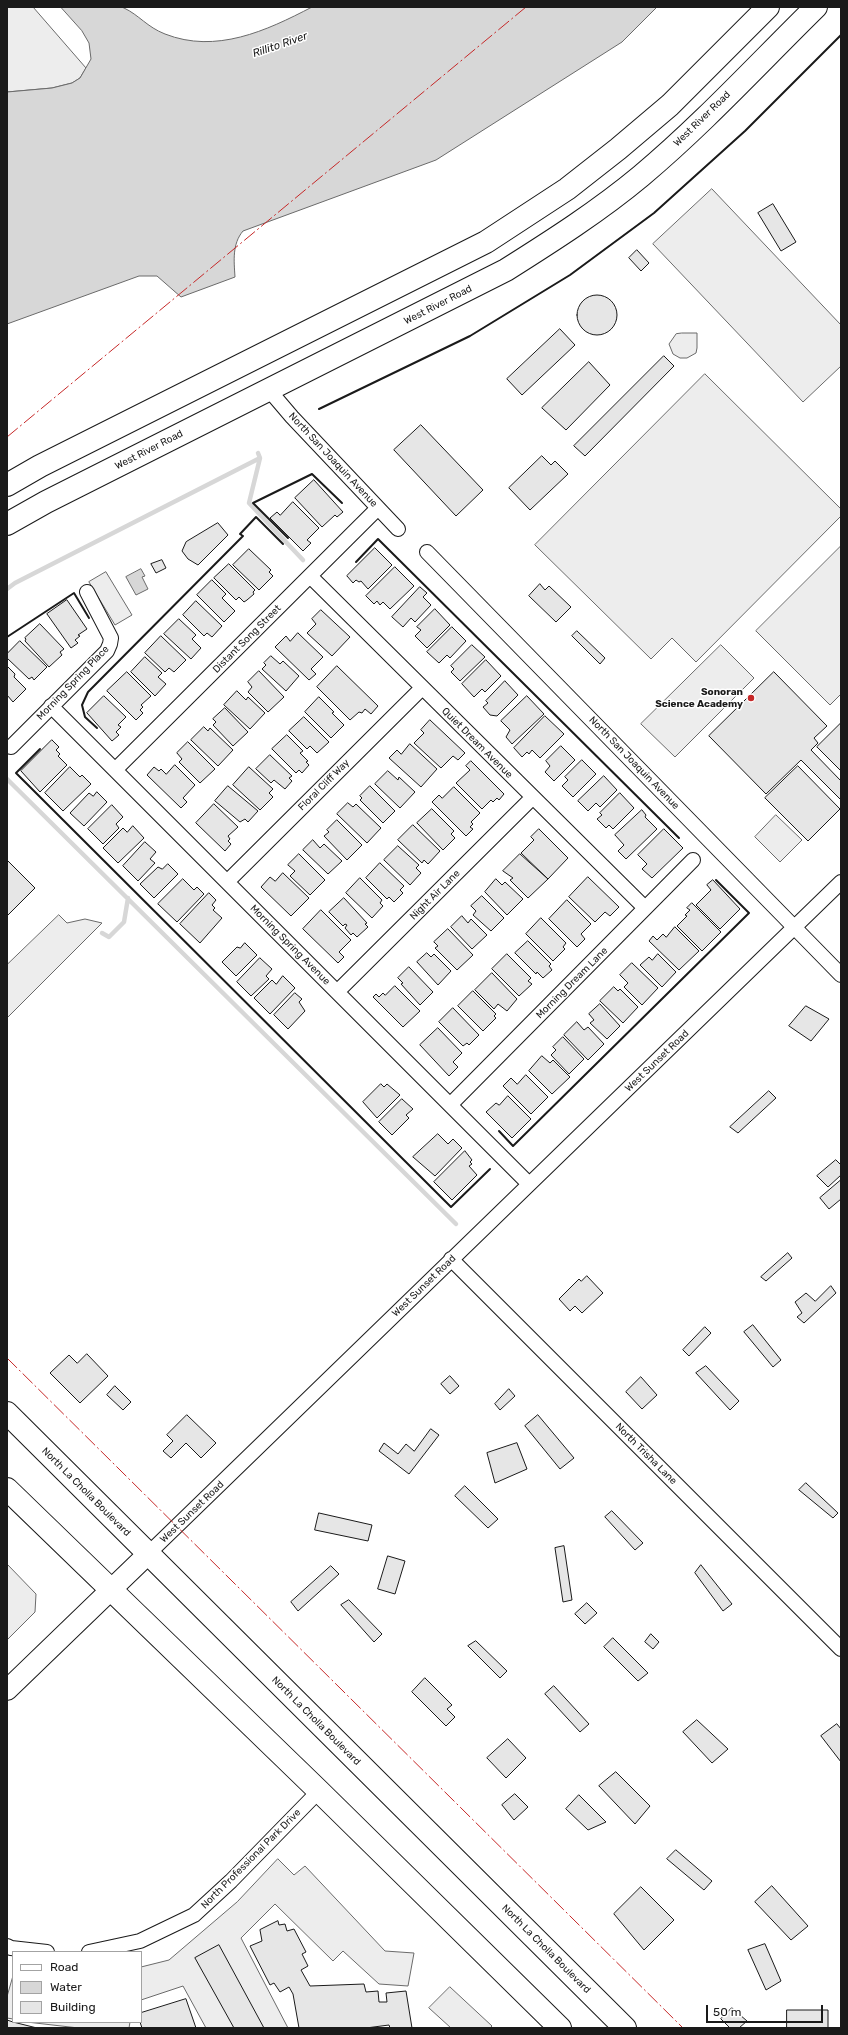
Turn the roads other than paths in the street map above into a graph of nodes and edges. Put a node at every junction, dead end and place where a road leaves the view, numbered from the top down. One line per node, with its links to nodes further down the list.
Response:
1 (768, 7): 4 (main road)
2 (816, 7): 3 (main road, West River Road)
3 (269, 390): 5 (street, North San Joaquin Avenue); 6 (main road, West River Road)
4 (7, 485)
5 (378, 508): 7 (street, North San Joaquin Avenue); 9 (street, Distant Song Street)
6 (7, 524)
7 (398, 529)
8 (427, 552): 20 (street, North San Joaquin Avenue)
9 (310, 576): 11 (street, Quiet Dream Avenue); 14 (street, Distant Song Street)
10 (87, 592): 12 (street, Morning Spring Place)
11 (422, 688): 15 (street, Quiet Dream Avenue); 17 (street, Floral Cliff Way)
12 (51, 706): 13 (street, Morning Spring Place); 14 (street, Morning Spring Avenue)
13 (11, 747)
14 (115, 770): 17 (street, Morning Spring Avenue)
15 (533, 797): 19 (street, Quiet Dream Avenue); 22 (street, Night Air Lane)
16 (693, 860): 19 (street, Morning Dream Lane)
17 (227, 882): 22 (street, Morning Spring Avenue)
18 (841, 882): 20 (street, West Sunset Road)
19 (645, 908): 23 (street, Morning Dream Lane)
20 (795, 928): 21 (street, North San Joaquin Avenue); 24 (street, West Sunset Road)
21 (841, 975)
22 (337, 992): 23 (street, Morning Spring Avenue)
23 (450, 1105): 24 (street, Morning Spring Avenue)
24 (529, 1184): 25 (street, West Sunset Road)
25 (451, 1259): 28 (street, West Sunset Road); 30 (street, North Trisha Lane)
26 (7, 1413): 28 (main road, North La Cholla Boulevard)
27 (7, 1489): 29 (main road)
28 (148, 1554): 29 (street, West Sunset Road); 37 (main road, North La Cholla Boulevard)
29 (111, 1591): 31 (street, West Sunset Road); 32 (main road)
30 (841, 1649)
31 (7, 1690)
32 (318, 1791): 35 (street, North Professional Park Drive); 36 (main road)
33 (7, 1946): 34 (street)
34 (38, 1951)
35 (94, 1951)
36 (560, 2028)
37 (625, 2028)

